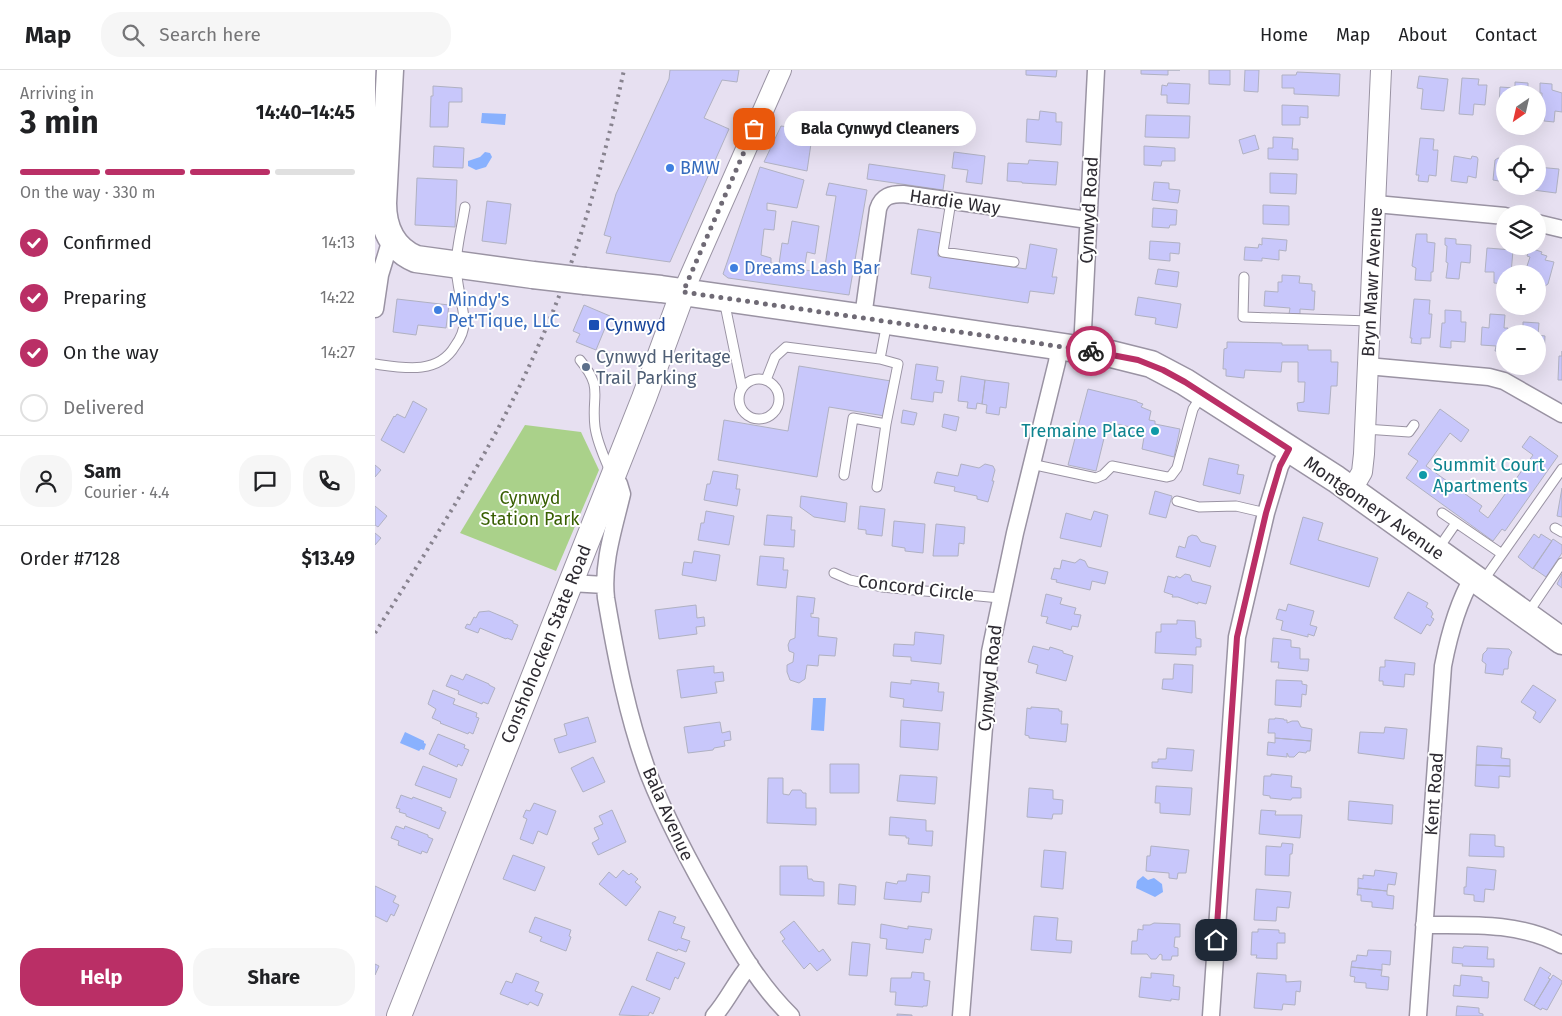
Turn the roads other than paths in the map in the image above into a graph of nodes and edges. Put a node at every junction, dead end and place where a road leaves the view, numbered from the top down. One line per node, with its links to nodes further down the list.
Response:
1 (390, 70): 12 (main road)
2 (781, 70): 16 (street)
3 (1096, 70): 9 (street, Cynwyd Road)
4 (1381, 70): 6 (street, Bryn Mawr Avenue)
5 (951, 201): 9 (street, Hardie Way); 13 (lane); 19 (street, Hardie Way)
6 (1376, 204): 8 (street); 20 (street, Bryn Mawr Avenue)
7 (465, 207): 14 (lane)
8 (1496, 215)
9 (1088, 220): 21 (street, Cynwyd Road)
10 (1546, 225): 11 (street)
11 (1562, 229)
12 (383, 242): 14 (main road); 18 (street)
13 (1014, 262)
14 (456, 265): 16 (main road, bridge); 24 (lane)
15 (1245, 277): 20 (lane)
16 (683, 292): 17 (main road, Montgomery Avenue); 37 (main road, Conshohocken State Road)
17 (723, 297): 19 (main road, Montgomery Avenue); 27 (lane)
18 (375, 309)
19 (875, 319): 21 (main road, Montgomery Avenue); 22 (lane)
20 (1369, 320): 25 (street, Bryn Mawr Avenue)
21 (1071, 348): 28 (main road, Montgomery Avenue); 34 (street, Cynwyd Road)
22 (880, 359): 26 (lane); 30 (lane)
23 (580, 360): 37 (lane)
24 (375, 364)
25 (1367, 366): 29 (street); 32 (street, Bryn Mawr Avenue)
26 (766, 380): 27 (lane); 27 (lane)
27 (743, 388)
28 (1203, 393): 33 (main road, Montgomery Avenue); 34 (lane)
29 (1562, 414)
30 (886, 424): 36 (lane); 38 (lane)
31 (1414, 425): 32 (lane)
32 (1365, 429): 39 (street, Bryn Mawr Avenue)
33 (1289, 449): 39 (main road, Montgomery Avenue); 41 (street)
34 (1031, 464): 51 (street, Cynwyd Road)
35 (1562, 469): 45 (lane)
36 (844, 475)
37 (613, 476): 49 (main road, Conshohocken State Road); 50 (street, Bala Avenue)
38 (877, 487)
39 (1351, 491): 44 (main road, Montgomery Avenue)
40 (1177, 502): 41 (lane)
41 (1266, 513): 61 (street)
42 (1442, 513): 43 (lane)
43 (1456, 523): 44 (lane); 45 (lane)
44 (1437, 551): 48 (main road, Montgomery Avenue)
45 (1501, 554): 48 (lane)
46 (1562, 563): 52 (lane)
47 (834, 572): 51 (lane, Concord Circle)
48 (1477, 580): 52 (main road, Montgomery Avenue); 54 (street, Kent Road)
49 (570, 583): 50 (street); 57 (main road, Conshohocken State Road)
50 (605, 585): 56 (street, Bala Avenue)
51 (1000, 598): 60 (street, Cynwyd Road)
52 (1526, 615): 53 (main road, Montgomery Avenue)
53 (1562, 641)
54 (1424, 924): 55 (street); 62 (street, Kent Road)
55 (1562, 945)
56 (750, 965): 58 (street); 59 (street, Bala Avenue)
57 (399, 1016)
58 (714, 1016)
59 (791, 1016)
60 (961, 1016)
61 (1211, 1016)
62 (1418, 1016)

